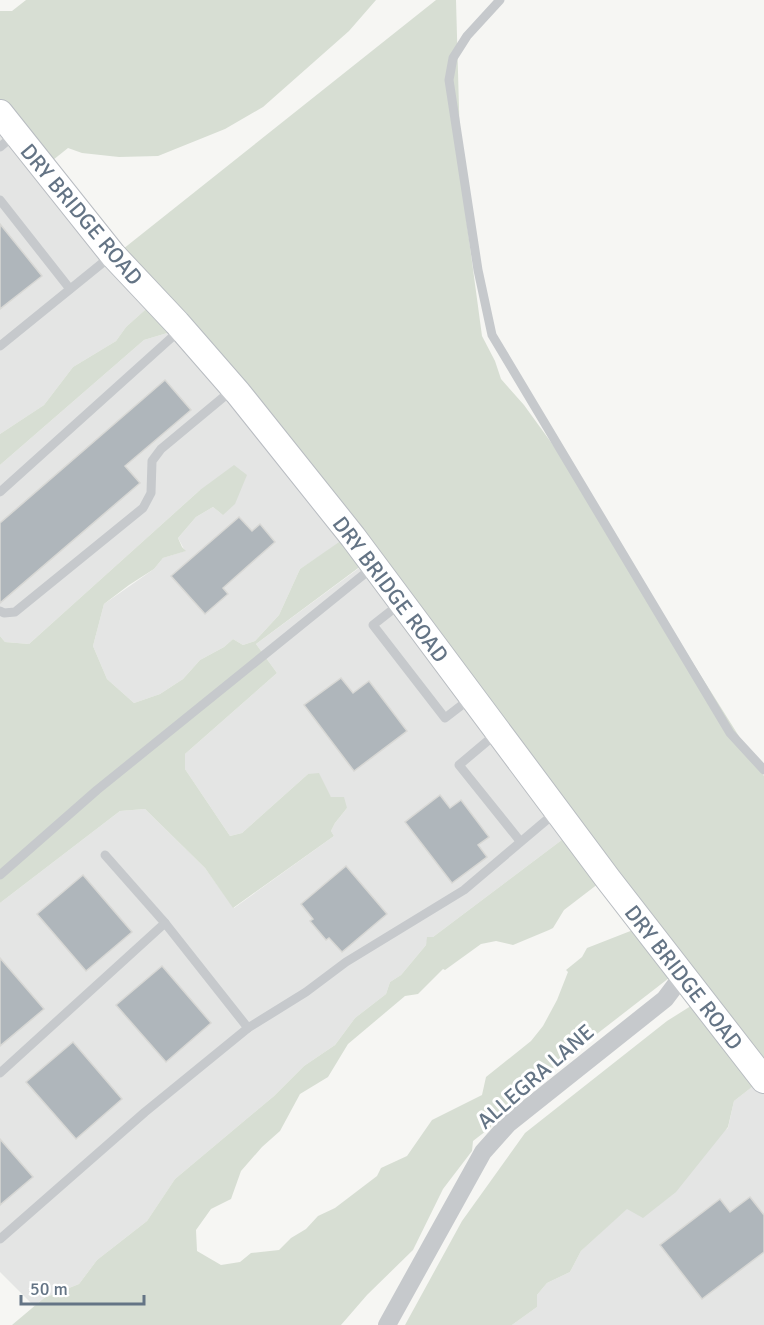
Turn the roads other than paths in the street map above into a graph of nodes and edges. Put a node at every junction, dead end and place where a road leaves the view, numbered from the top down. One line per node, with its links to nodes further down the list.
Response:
1 (500, 0): 16 (lane)
2 (0, 113): 3 (street, DRY BRIDGE ROAD)
3 (8, 141): 5 (street, DRY BRIDGE ROAD)
4 (0, 200): 6 (lane)
5 (113, 255): 6 (lane); 7 (street, DRY BRIDGE ROAD)
6 (70, 289): 8 (lane)
7 (182, 329): 9 (street, DRY BRIDGE ROAD); 10 (lane)
8 (0, 346)
9 (234, 388): 11 (street, DRY BRIDGE ROAD); 13 (lane)
10 (0, 492)
11 (375, 566): 12 (street, DRY BRIDGE ROAD); 20 (lane)
12 (402, 602): 14 (street, DRY BRIDGE ROAD); 14 (lane)
13 (0, 610)
14 (473, 697): 15 (street, DRY BRIDGE ROAD)
15 (499, 732): 17 (street, DRY BRIDGE ROAD); 18 (lane)
16 (764, 770)
17 (558, 811): 18 (lane); 22 (street, DRY BRIDGE ROAD)
18 (520, 841): 23 (lane)
19 (105, 855): 21 (lane)
20 (0, 875)
21 (165, 923): 23 (lane); 24 (lane)
22 (682, 975): 25 (street, DRY BRIDGE ROAD); 27 (street, ALLEGRA LANE)
23 (248, 1028): 26 (lane)
24 (0, 1073)
25 (764, 1080)
26 (0, 1239)
27 (387, 1325)

